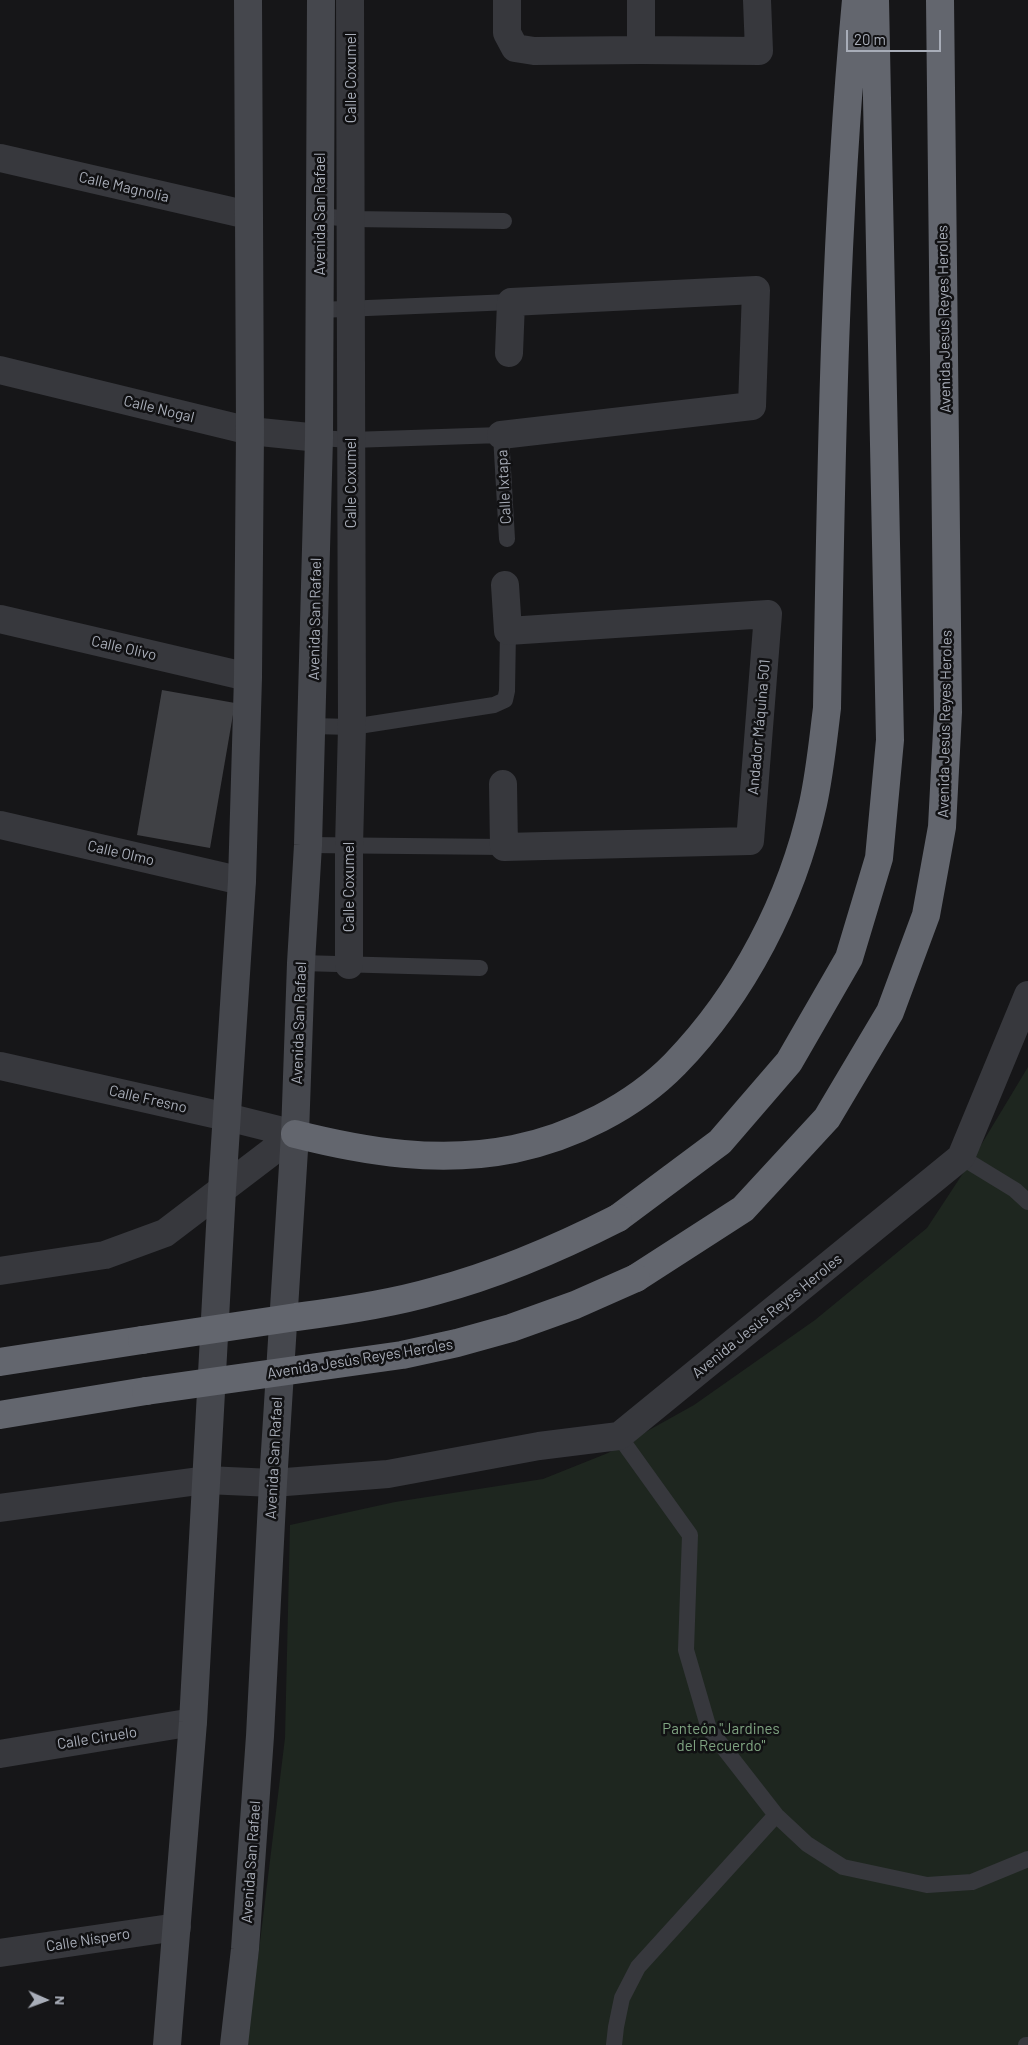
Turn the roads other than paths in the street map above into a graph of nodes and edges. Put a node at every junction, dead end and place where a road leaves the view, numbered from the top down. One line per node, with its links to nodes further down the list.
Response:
1 (248, 0): 12 (main road)
2 (321, 0): 13 (main road, Avenida San Rafael)
3 (350, 0): 14 (street, Calle Coxumel)
4 (507, 0): 10 (street)
5 (641, 0): 10 (street)
6 (757, 0): 10 (street)
7 (856, 0): 44 (highway)
8 (875, 0): 49 (highway, bridge)
9 (940, 0): 50 (highway, Avenida Jesús Reyes Heroles, bridge)
10 (642, 50)
11 (0, 158): 12 (street, Calle Magnolia)
12 (248, 215): 21 (main road)
13 (320, 216): 14 (lane); 17 (main road, Avenida San Rafael)
14 (351, 219): 15 (lane); 18 (street, Calle Coxumel)
15 (504, 221)
16 (511, 302): 18 (lane); 19 (street); 22 (street)
17 (320, 310): 18 (lane); 23 (main road, Avenida San Rafael)
18 (351, 310): 24 (street, Calle Coxumel)
19 (509, 353)
20 (0, 370): 21 (street, Calle Nogal)
21 (250, 431): 23 (street, Calle Nogal); 29 (main road)
22 (501, 435): 24 (lane); 25 (lane, Calle Ixtapa)
23 (320, 438): 24 (lane); 30 (main road, Avenida San Rafael)
24 (351, 440): 31 (street, Calle Coxumel)
25 (507, 540)
26 (505, 585): 28 (street)
27 (0, 619): 29 (street, Calle Olivo)
28 (508, 631): 31 (lane); 35 (street, Andador Máquina 501)
29 (248, 677): 37 (main road)
30 (312, 726): 31 (lane); 34 (main road, Avenida San Rafael)
31 (352, 727): 36 (street, Calle Coxumel)
32 (504, 784): 35 (street)
33 (0, 825): 37 (street, Calle Olmo)
34 (308, 845): 36 (lane); 38 (main road, Avenida San Rafael)
35 (504, 846): 36 (lane)
36 (349, 847): 39 (street, Calle Coxumel)
37 (242, 880): 43 (main road)
38 (301, 963): 39 (lane); 44 (main road, Avenida San Rafael)
39 (349, 965): 40 (lane)
40 (480, 968)
41 (1028, 995): 45 (street, Avenida Jesús Reyes Heroles)
42 (0, 1066): 43 (street, Calle Fresno)
43 (227, 1117): 44 (street, Calle Fresno); 46 (main road)
44 (295, 1134): 46 (street); 53 (main road, Avenida San Rafael)
45 (961, 1157): 47 (lane); 51 (street, Avenida Jesús Reyes Heroles)
46 (222, 1190): 48 (street); 52 (main road)
47 (1028, 1202)
48 (0, 1271)
49 (0, 1362)
50 (0, 1415)
51 (619, 1436): 53 (street); 57 (lane)
52 (206, 1480): 53 (street); 54 (street); 55 (main road)
53 (272, 1483): 62 (main road, Avenida San Rafael)
54 (0, 1508)
55 (193, 1722): 56 (street, Calle Ciruelo); 59 (main road)
56 (0, 1754)
57 (776, 1815): 58 (lane); 63 (lane)
58 (1028, 1859)
59 (177, 1927): 60 (street, Calle Níspero); 61 (main road)
60 (0, 1953)
61 (167, 2045)
62 (234, 2045)
63 (614, 2045)

